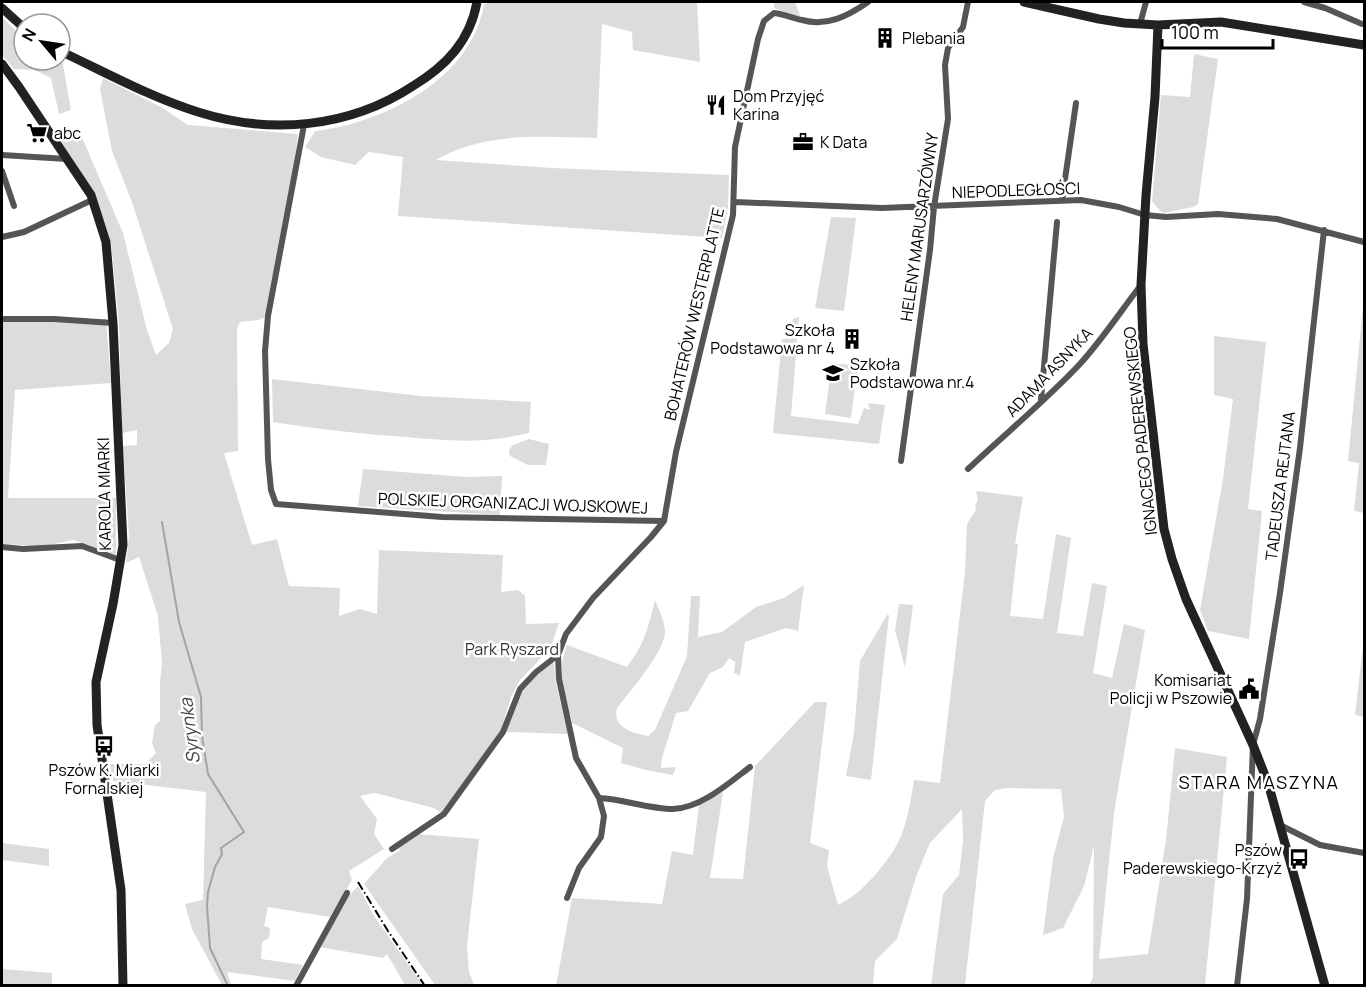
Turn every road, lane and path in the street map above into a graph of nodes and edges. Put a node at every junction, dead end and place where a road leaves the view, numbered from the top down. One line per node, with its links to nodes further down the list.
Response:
1 (477, 2): 15 (street)
2 (868, 2): 21 (street, BOHATERÓW WESTERPLATTE)
3 (968, 2): 23 (street, HELENY MARUSARZÓWNY)
4 (1024, 2): 8 (street)
5 (1146, 2): 8 (street)
6 (1304, 2): 7 (street)
7 (1363, 22): 10 (street)
8 (1140, 24): 9 (street)
9 (1158, 25): 11 (street); 24 (street, IGNACEGO PADEREWSKIEGO)
10 (1365, 32)
11 (1365, 45)
12 (72, 57): 15 (street)
13 (2, 64): 17 (street, KAROLA MIARKI)
14 (1076, 103): 20 (street)
15 (304, 125): 35 (street, POLSKIEJ ORGANIZACJI WOJSKOWEJ)
16 (2, 155): 17 (street)
17 (67, 159): 19 (street, KAROLA MIARKI)
18 (2, 171): 22 (street)
19 (93, 200): 27 (street); 31 (street, KAROLA MIARKI)
20 (1062, 200): 23 (street, NIEPODLEGŁOŚCI); 24 (street, NIEPODLEGŁOŚCI)
21 (735, 202): 23 (street, NIEPODLEGŁOŚCI); 35 (street, BOHATERÓW WESTERPLATTE)
22 (14, 206)
23 (934, 207): 33 (street, HELENY MARUSARZÓWNY)
24 (1145, 215): 26 (street, NIEPODLEGŁOŚCI); 29 (street, IGNACEGO PADEREWSKIEGO)
25 (1057, 222): 32 (street)
26 (1324, 230): 28 (street, NIEPODLEGŁOŚCI); 39 (street, TADEUSZA REJTANA)
27 (2, 237)
28 (1365, 242)
29 (1141, 285): 32 (street, ADAMA ASNYKA); 39 (street, IGNACEGO PADEREWSKIEGO)
30 (2, 319): 31 (street)
31 (113, 323): 37 (street, KAROLA MIARKI)
32 (1041, 400): 34 (street, ADAMA ASNYKA)
33 (901, 461)
34 (968, 469)
35 (664, 521): 38 (street)
36 (2, 547): 37 (street)
37 (120, 561): 47 (street, KAROLA MIARKI)
38 (558, 655): 41 (street); 43 (street)
39 (1253, 745): 42 (street, IGNACEGO PADEREWSKIEGO); 49 (street, TADEUSZA REJTANA)
40 (750, 767): 41 (street)
41 (599, 798): 46 (street)
42 (1279, 825): 44 (street); 50 (street, IGNACEGO PADEREWSKIEGO)
43 (392, 849)
44 (1365, 853)
45 (347, 893): 48 (street)
46 (567, 898)
47 (123, 986)
48 (296, 986)
49 (1238, 986)
50 (1325, 986)

